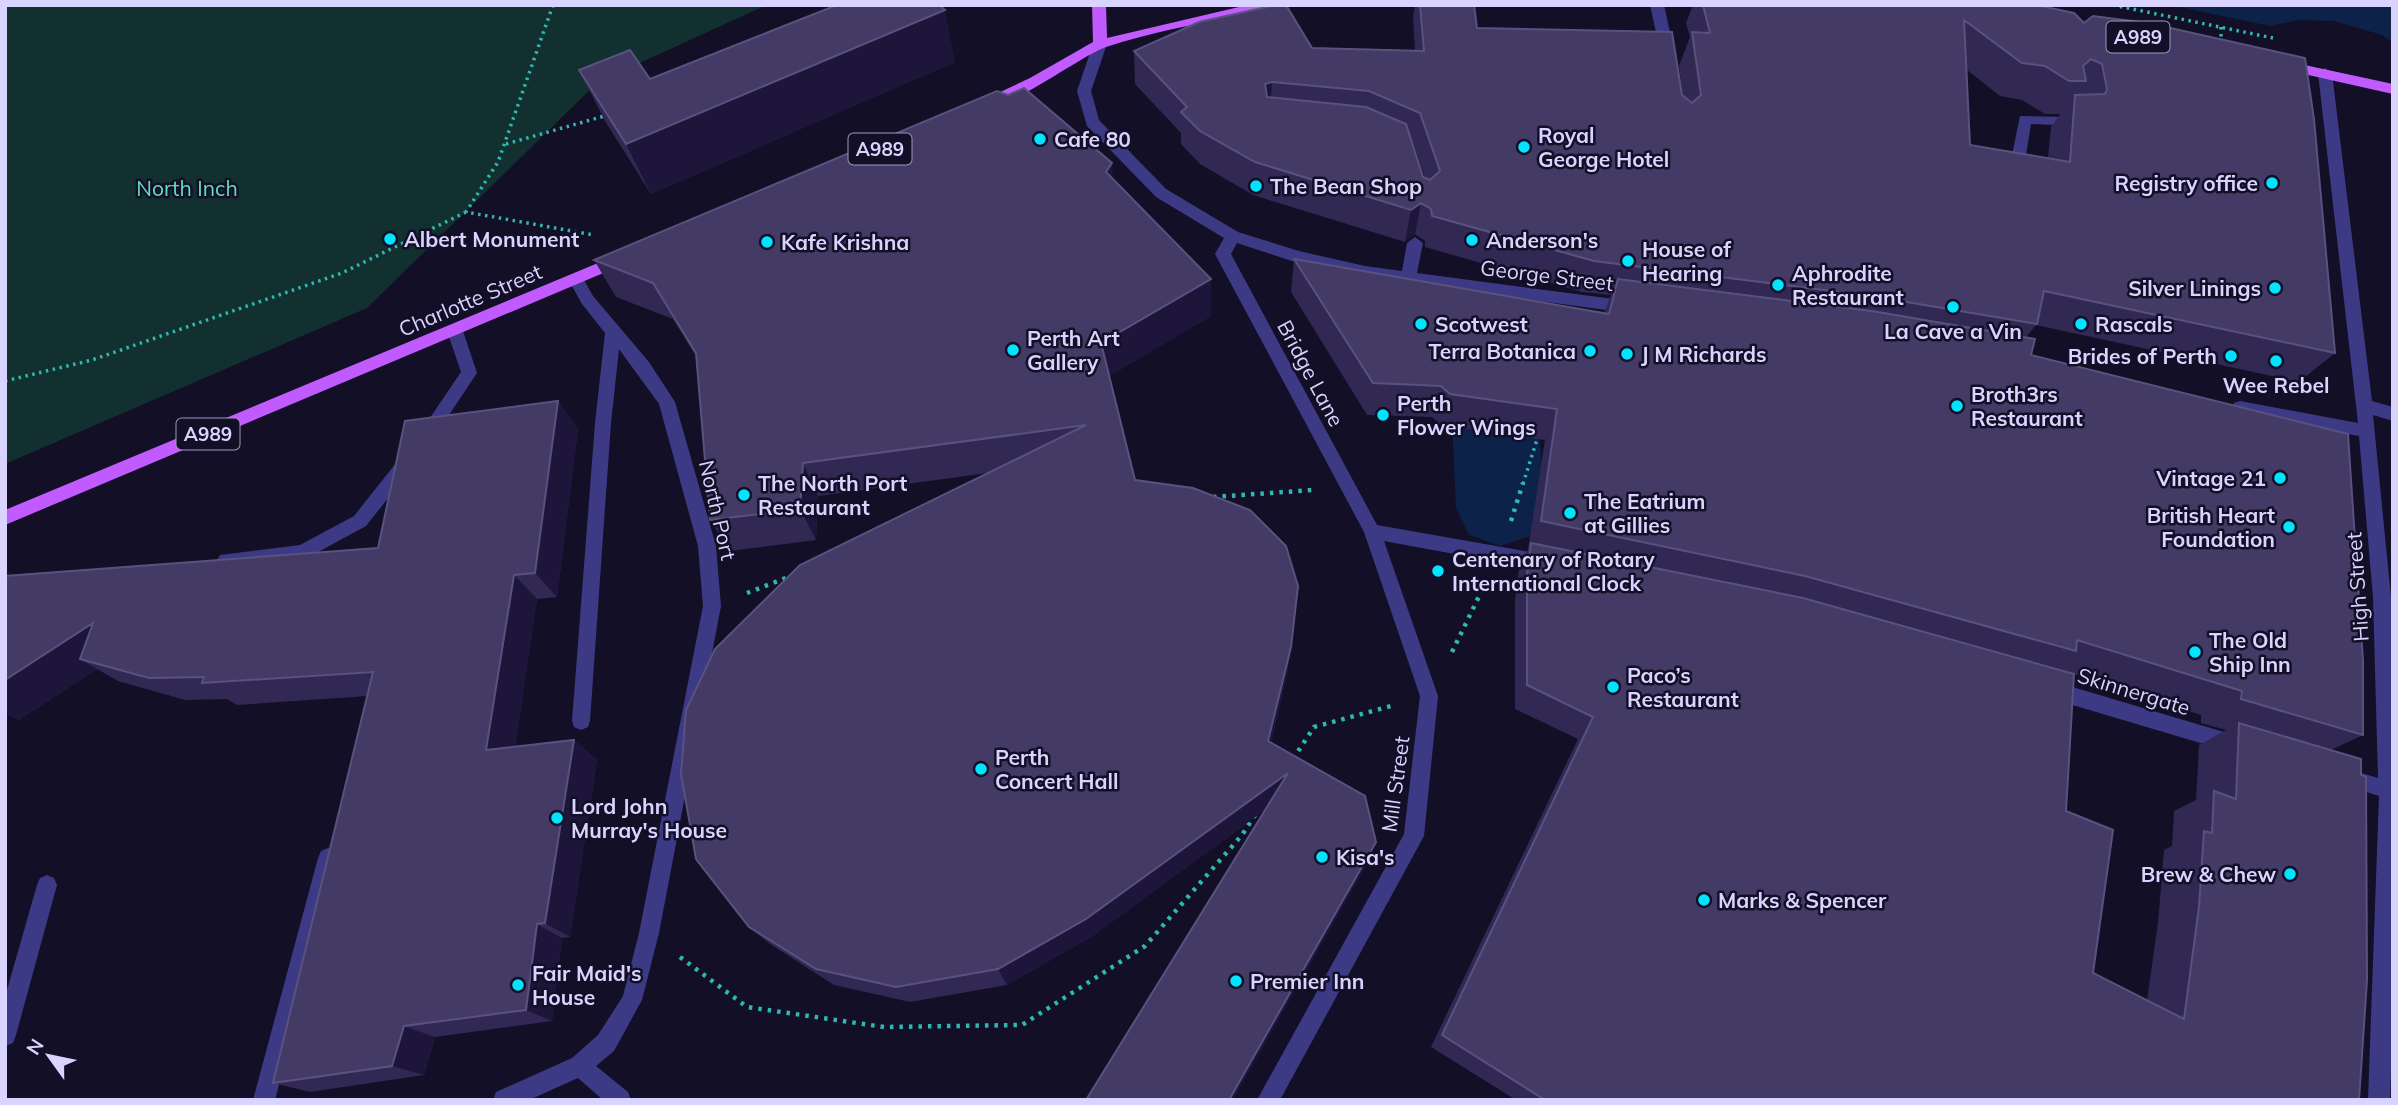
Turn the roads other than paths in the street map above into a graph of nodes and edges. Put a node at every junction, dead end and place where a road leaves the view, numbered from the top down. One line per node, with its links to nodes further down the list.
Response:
1 (1099, 5): 4 (main road)
2 (1278, 5): 4 (main road)
3 (1657, 5): 6 (street)
4 (1100, 44): 10 (main road); 12 (street, George Street)
5 (2221, 53): 7 (main road)
6 (1670, 73)
7 (2325, 73): 8 (main road); 21 (street, High Street)
8 (2393, 89)
9 (2069, 99): 11 (street)
10 (974, 108)
11 (2019, 155)
12 (1233, 236): 15 (street, George Street); 25 (street, Bridge Lane)
13 (1415, 243): 15 (street)
14 (632, 255): 16 (main road, Charlotte Street / A989)
15 (1408, 278): 17 (street, George Street)
16 (576, 279): 18 (main road, Charlotte Street / A989); 19 (street)
17 (1648, 309)
18 (455, 331): 24 (main road, Charlotte Street / A989); 26 (street)
19 (613, 332): 30 (street); 38 (street, North Port)
20 (2217, 403): 23 (street)
21 (2364, 406): 22 (street); 23 (street, High Street)
22 (2393, 414)
23 (2367, 431): 28 (street, High Street)
24 (5, 517)
25 (1372, 531): 27 (street); 42 (street, Mill Street)
26 (207, 561)
27 (1568, 568)
28 (2387, 600): 33 (street, High Street)
29 (2033, 685): 31 (street, Skinnergate)
30 (581, 721)
31 (2258, 751)
32 (2323, 771): 33 (street)
33 (2389, 790): 34 (street, High Street)
34 (2391, 820): 43 (street, High Street)
35 (334, 837): 39 (street)
36 (47, 885): 37 (street)
37 (5, 1035)
38 (580, 1066): 40 (street, North Port); 41 (street)
39 (264, 1100)
40 (504, 1100)
41 (620, 1100)
42 (1268, 1100)
43 (2379, 1100)

